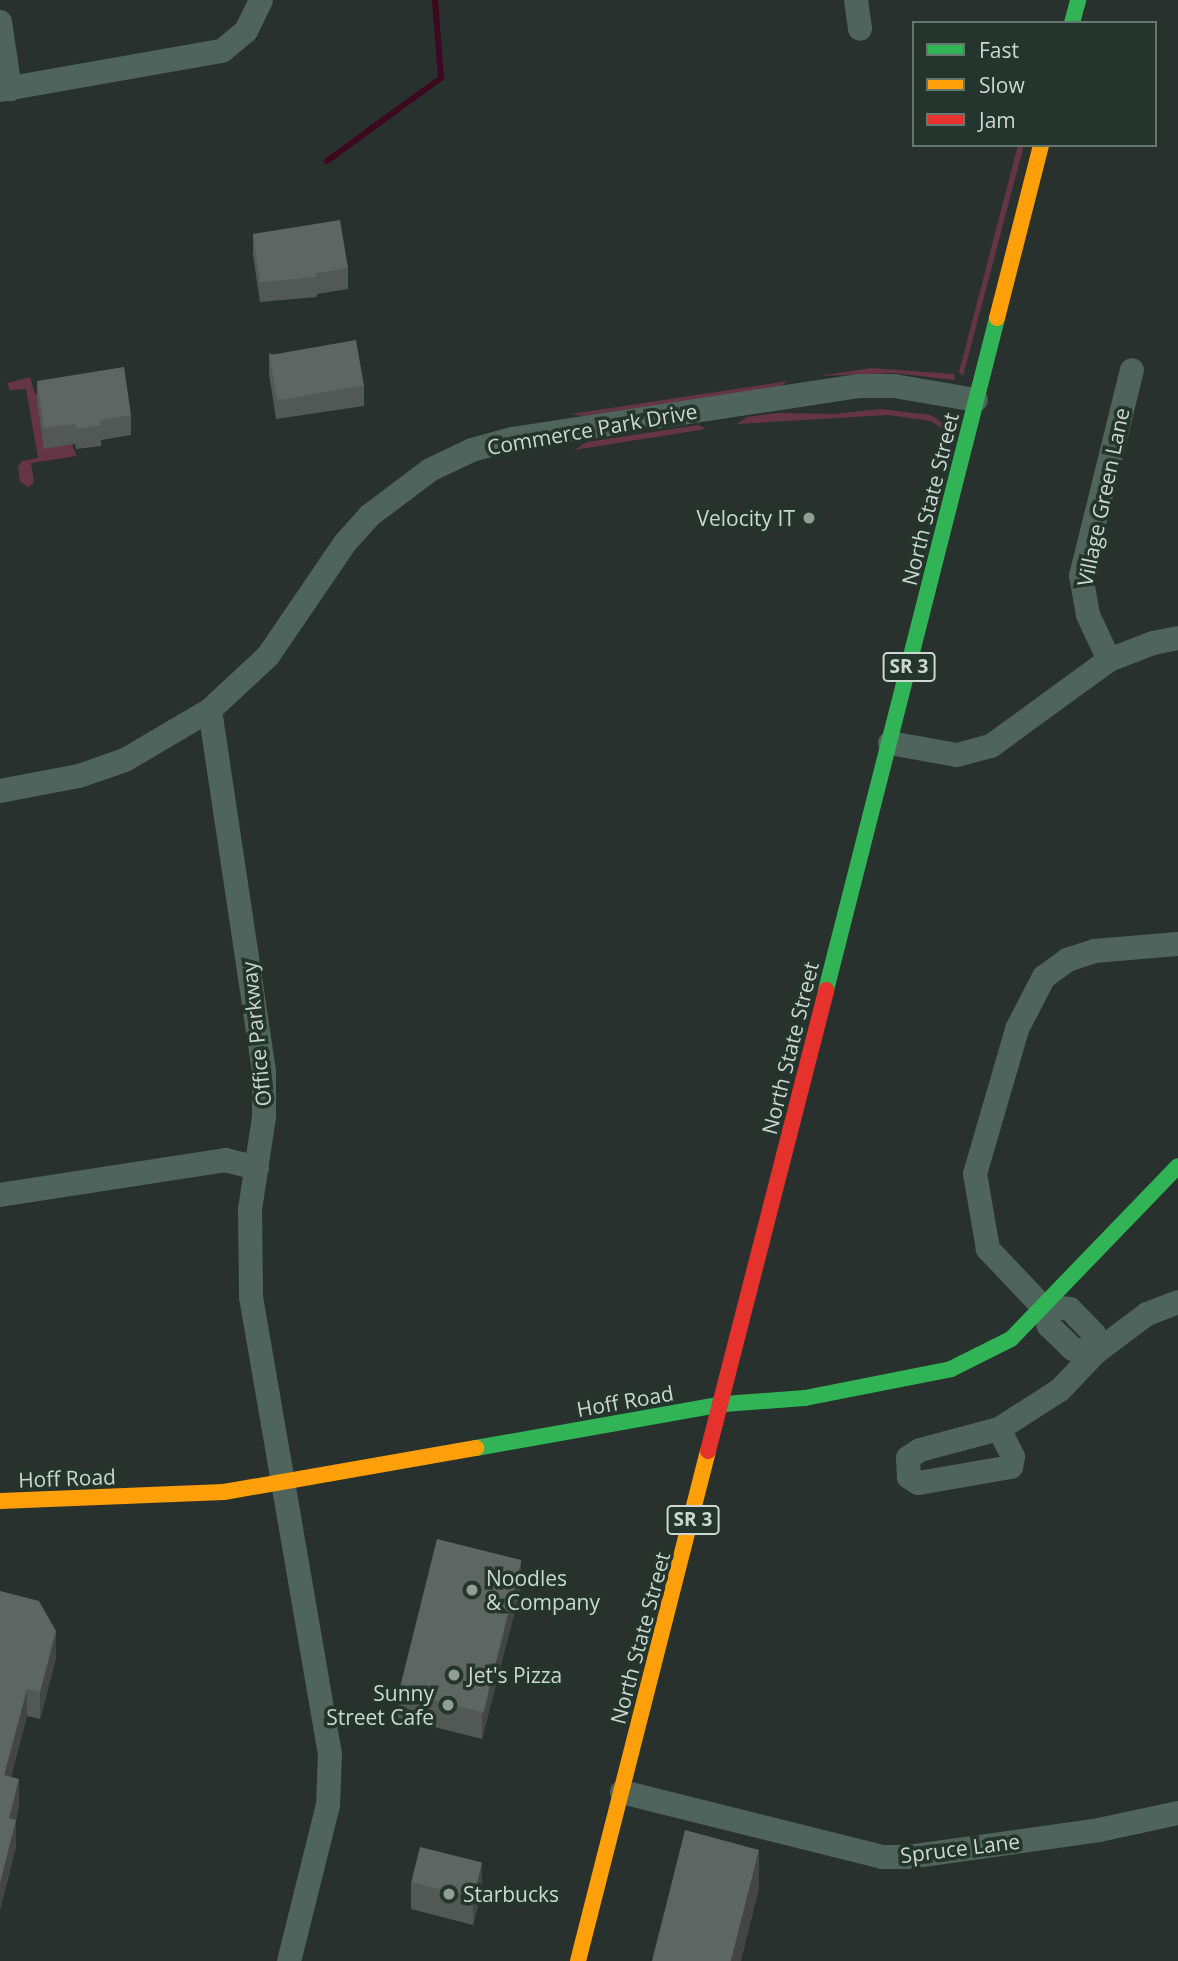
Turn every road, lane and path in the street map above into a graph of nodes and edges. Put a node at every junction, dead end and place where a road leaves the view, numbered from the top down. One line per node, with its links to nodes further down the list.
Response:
1 (261, 0): 7 (street)
2 (856, 0): 6 (street)
3 (1078, 0): 4 (main road)
4 (1073, 21)
5 (0, 22): 7 (street)
6 (860, 29)
7 (5, 89)
8 (1040, 147): 10 (main road, North State Street / SR 3)
9 (1132, 370): 12 (street, Village Green Lane)
10 (976, 400): 13 (street, Commerce Park Drive); 14 (main road, North State Street / SR 3)
11 (1178, 638): 12 (street)
12 (1110, 660): 14 (street)
13 (210, 710): 15 (street, Commerce Park Drive); 18 (street, Office Parkway)
14 (890, 743): 23 (main road, North State Street / SR 3)
15 (0, 791)
16 (1178, 944): 21 (street)
17 (1178, 1166): 21 (main road, Hoff Road)
18 (257, 1168): 19 (street); 25 (street, Office Parkway)
19 (0, 1195)
20 (1178, 1302): 22 (street)
21 (1042, 1306): 22 (street); 23 (main road, Hoff Road)
22 (1095, 1353): 24 (street)
23 (724, 1404): 25 (main road, Hoff Road); 27 (main road, North State Street / SR 3)
24 (999, 1429)
25 (283, 1483): 26 (main road, Hoff Road); 29 (street, Office Parkway)
26 (0, 1501)
27 (622, 1792): 28 (street, Spruce Lane); 30 (main road, North State Street / SR 3)
28 (1178, 1813)
29 (289, 1961)
30 (578, 1961)

